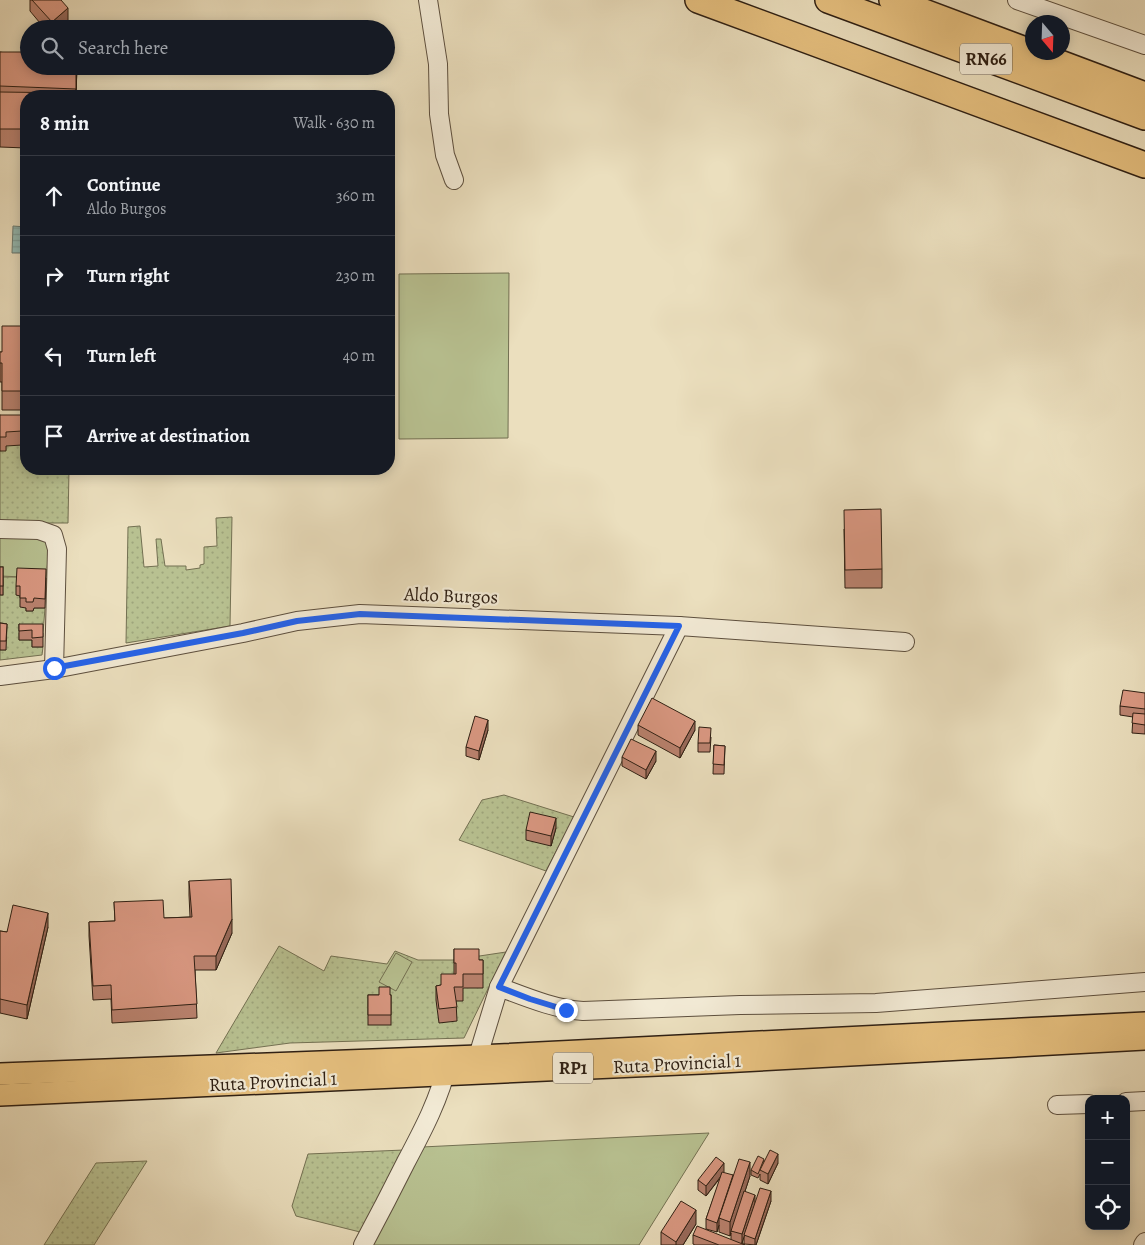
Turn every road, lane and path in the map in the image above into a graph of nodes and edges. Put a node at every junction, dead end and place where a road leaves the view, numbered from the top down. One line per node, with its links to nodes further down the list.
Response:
1 (428, 0): 10 (street)
2 (698, 0): 9 (highway)
3 (828, 0): 8 (highway, RN66)
4 (892, 0): 7 (highway, RN66)
5 (1017, 0): 6 (street)
6 (1145, 45)
7 (1145, 96)
8 (1145, 117)
9 (1145, 165)
10 (454, 180)
11 (0, 529): 14 (street)
12 (679, 626): 13 (street, Aldo Burgos); 14 (street, Aldo Burgos); 17 (street)
13 (905, 642)
14 (54, 668): 15 (street, Aldo Burgos)
15 (0, 676)
16 (1145, 982): 17 (street)
17 (499, 987): 20 (street)
18 (1145, 1023): 20 (main road, Ruta Provincial 1 / RP1)
19 (1145, 1039): 20 (main road, Ruta Provincial 1 / RP1)
20 (477, 1064): 21 (main road, Ruta Provincial 1 / RP1)
21 (447, 1065): 22 (main road, Ruta Provincial 1 / RP1); 23 (main road, Ruta Provincial 1 / RP1); 28 (street)
22 (0, 1074)
23 (0, 1095)
24 (1145, 1101): 25 (street)
25 (1130, 1102)
26 (1085, 1104): 27 (street)
27 (1057, 1105)
28 (363, 1245)

